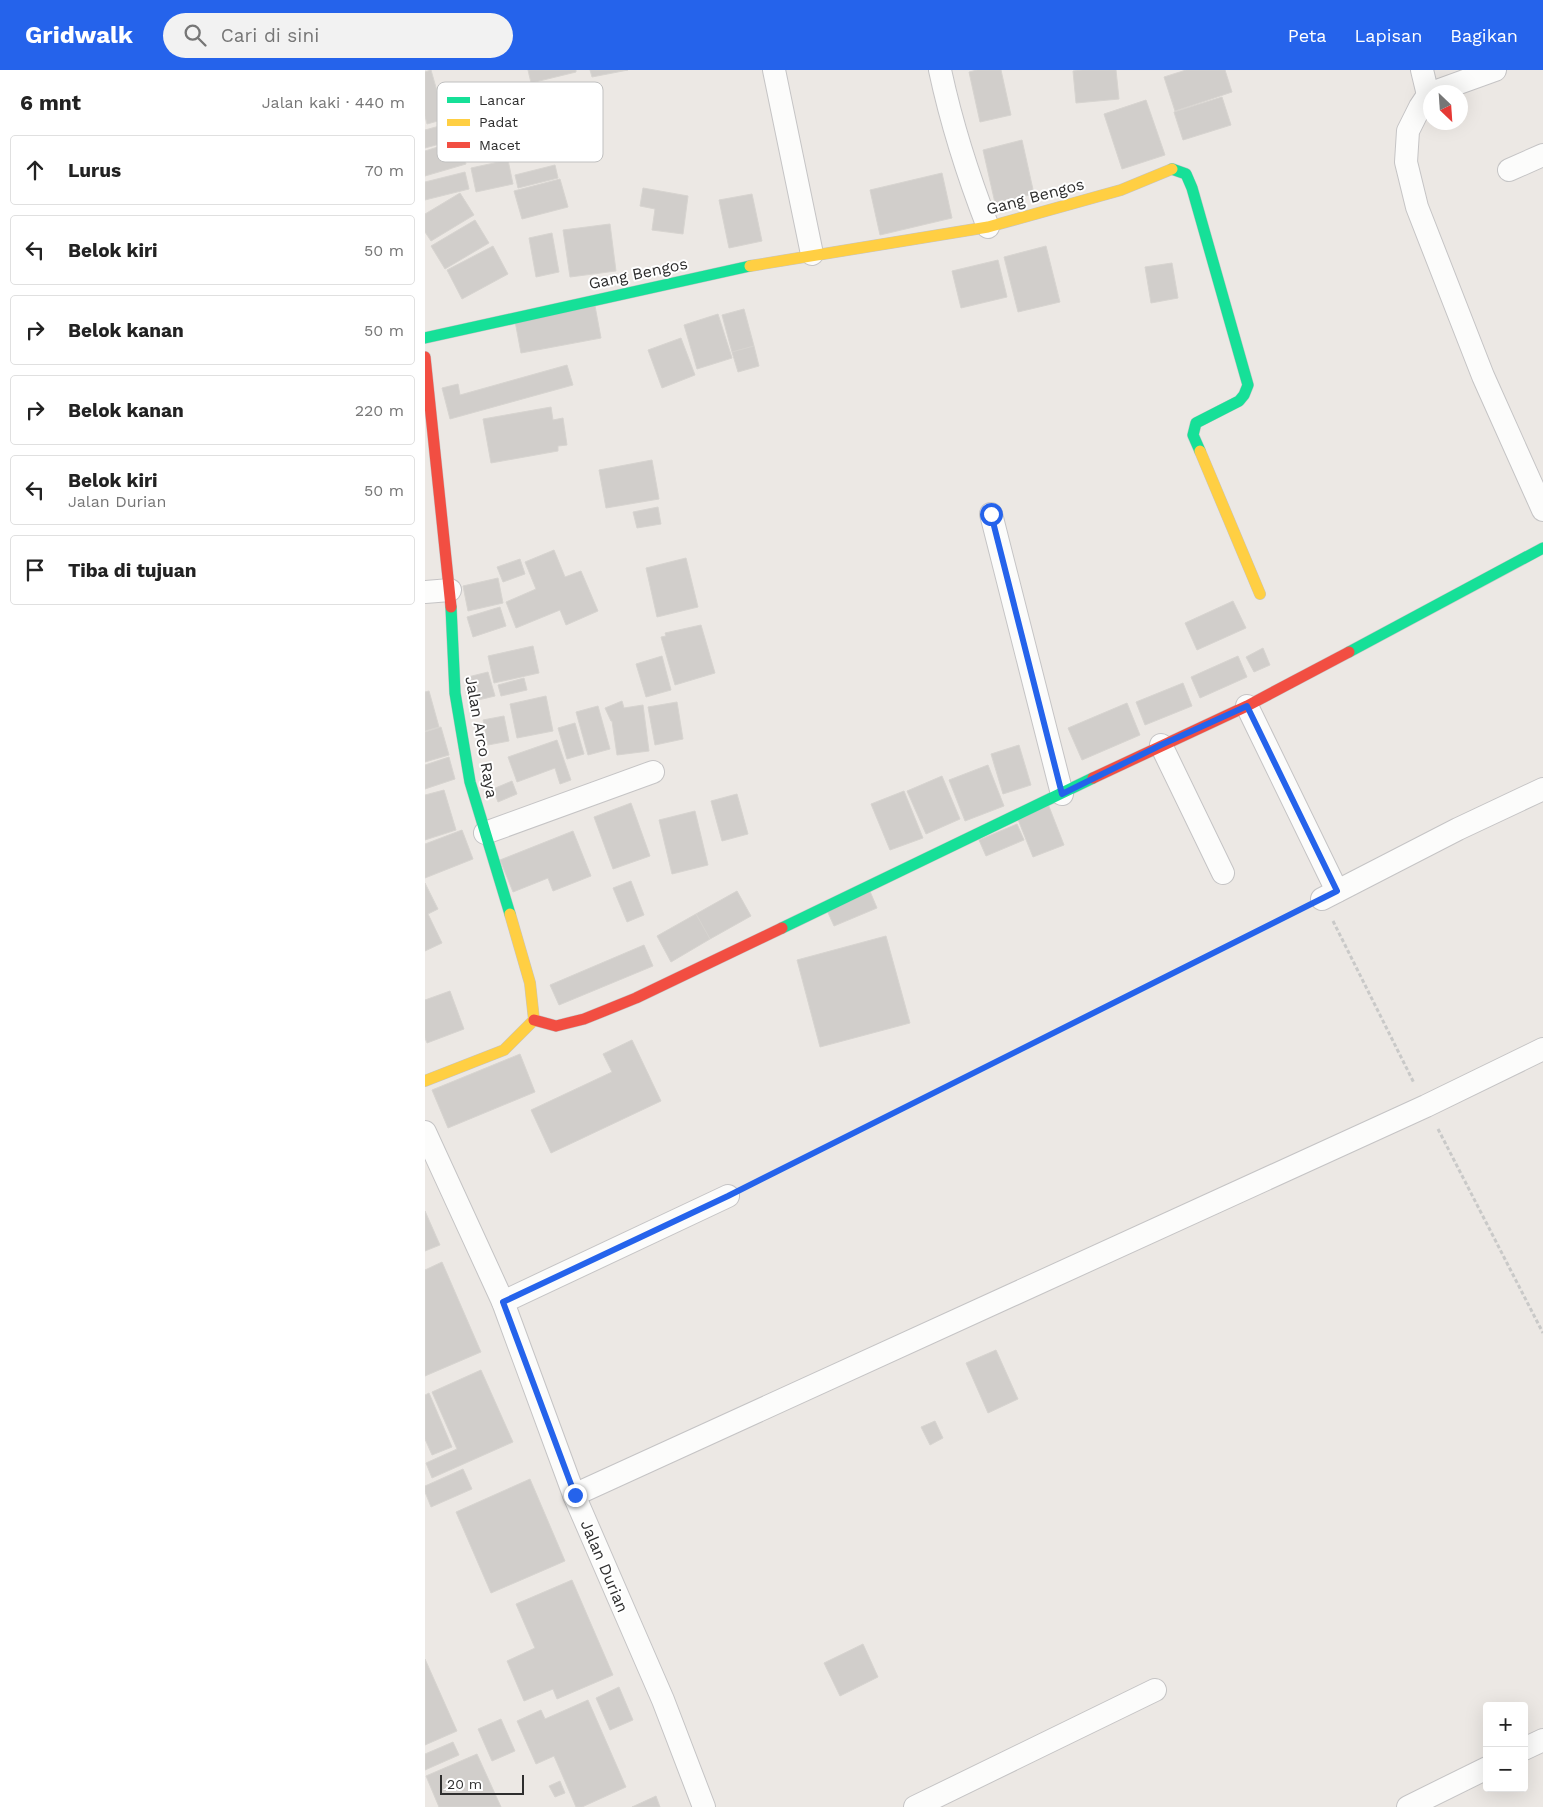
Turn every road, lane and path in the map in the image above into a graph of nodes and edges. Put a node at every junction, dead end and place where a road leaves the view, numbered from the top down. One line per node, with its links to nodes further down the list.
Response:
1 (774, 70): 11 (street)
2 (941, 70): 10 (street)
3 (1422, 70): 5 (street)
4 (1495, 70): 6 (street)
5 (1428, 85)
6 (1455, 85)
7 (1423, 107): 14 (street)
8 (1543, 155): 9 (street)
9 (1509, 170)
10 (988, 226): 11 (street, Gang Bengos); 19 (street, Gang Bengos)
11 (812, 254): 12 (street, Gang Bengos)
12 (425, 338)
13 (425, 357): 17 (street, Jalan Arco Raya)
14 (1543, 510)
15 (991, 514): 24 (street)
16 (1543, 548): 20 (street)
17 (450, 590): 18 (street); 25 (street, Jalan Arco Raya)
18 (425, 592)
19 (1260, 594)
20 (1247, 706): 21 (street); 27 (street)
21 (1161, 745): 24 (street); 26 (street)
22 (653, 772): 25 (street)
23 (1543, 789): 27 (street)
24 (1062, 794): 28 (street)
25 (485, 832): 28 (street, Jalan Arco Raya)
26 (1223, 873)
27 (1329, 895): 32 (path)
28 (533, 1020): 30 (street)
29 (1543, 1049): 34 (street)
30 (425, 1081)
31 (425, 1132): 33 (street, Jalan Durian)
32 (728, 1196): 33 (street)
33 (503, 1302): 34 (street, Jalan Durian)
34 (575, 1495): 39 (street, Jalan Durian)
35 (1155, 1690): 40 (street)
36 (1543, 1740): 37 (street)
37 (1528, 1748)
38 (1483, 1770): 41 (street)
39 (704, 1807)
40 (915, 1807)
41 (1408, 1807)

